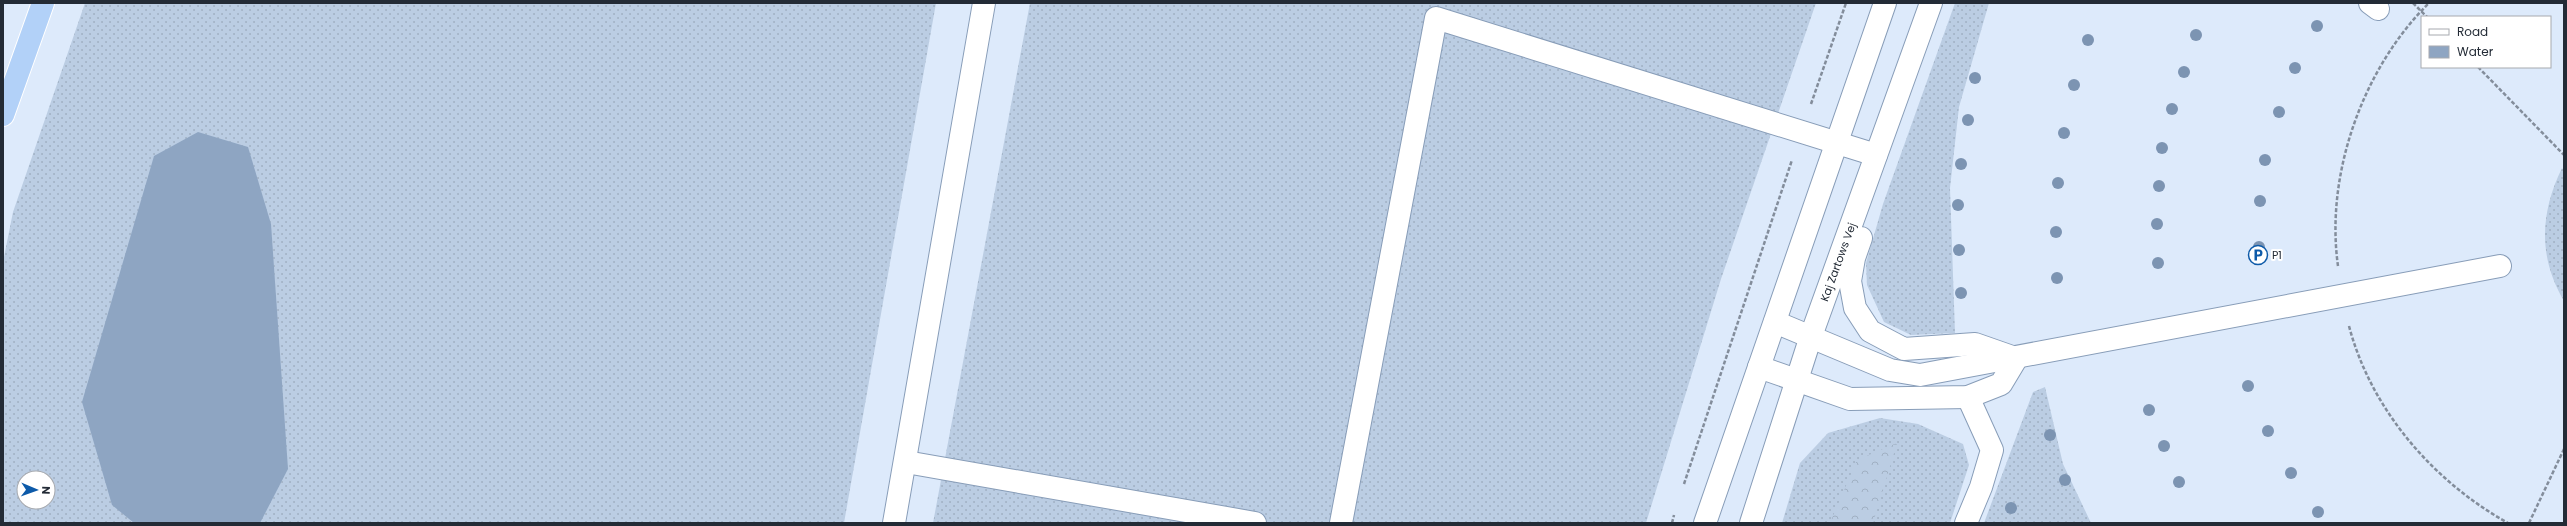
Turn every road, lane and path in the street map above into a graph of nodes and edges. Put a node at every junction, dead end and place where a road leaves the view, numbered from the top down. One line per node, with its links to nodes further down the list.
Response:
1 (43, 3): 13 (highway)
2 (984, 3): 27 (street)
3 (1846, 3): 14 (path)
4 (1885, 3): 15 (street)
5 (1931, 3): 12 (street, Kaj Zartows Vej)
6 (2413, 3): 9 (path)
7 (2429, 3): 9 (path)
8 (1437, 11): 14 (street); 32 (street)
9 (2421, 11): 10 (path); 19 (path)
10 (2426, 16)
11 (2479, 68): 17 (path)
12 (1892, 110): 16 (street, Kaj Zartows Vej); 22 (street)
13 (3, 115)
14 (1801, 132): 15 (street); 28 (path)
15 (1836, 144): 16 (street); 20 (street)
16 (1876, 155): 21 (street, Kaj Zartows Vej)
17 (2564, 155)
18 (2500, 266): 19 (street)
19 (2342, 297): 22 (street); 37 (path)
20 (1775, 322): 21 (street); 23 (street)
21 (1811, 336): 22 (street); 24 (street, Kaj Zartows Vej)
22 (2016, 358): 25 (street)
23 (1759, 367): 24 (street); 34 (street)
24 (1796, 381): 25 (street); 35 (street, Kaj Zartows Vej)
25 (1968, 397): 36 (street)
26 (2564, 449): 38 (path)
27 (906, 462): 30 (street); 31 (street)
28 (1684, 486)
29 (1676, 508): 33 (path)
30 (894, 523)
31 (1255, 523)
32 (1341, 523)
33 (1672, 523)
34 (1705, 523)
35 (1751, 523)
36 (1966, 523)
37 (2508, 523)
38 (2529, 523)

